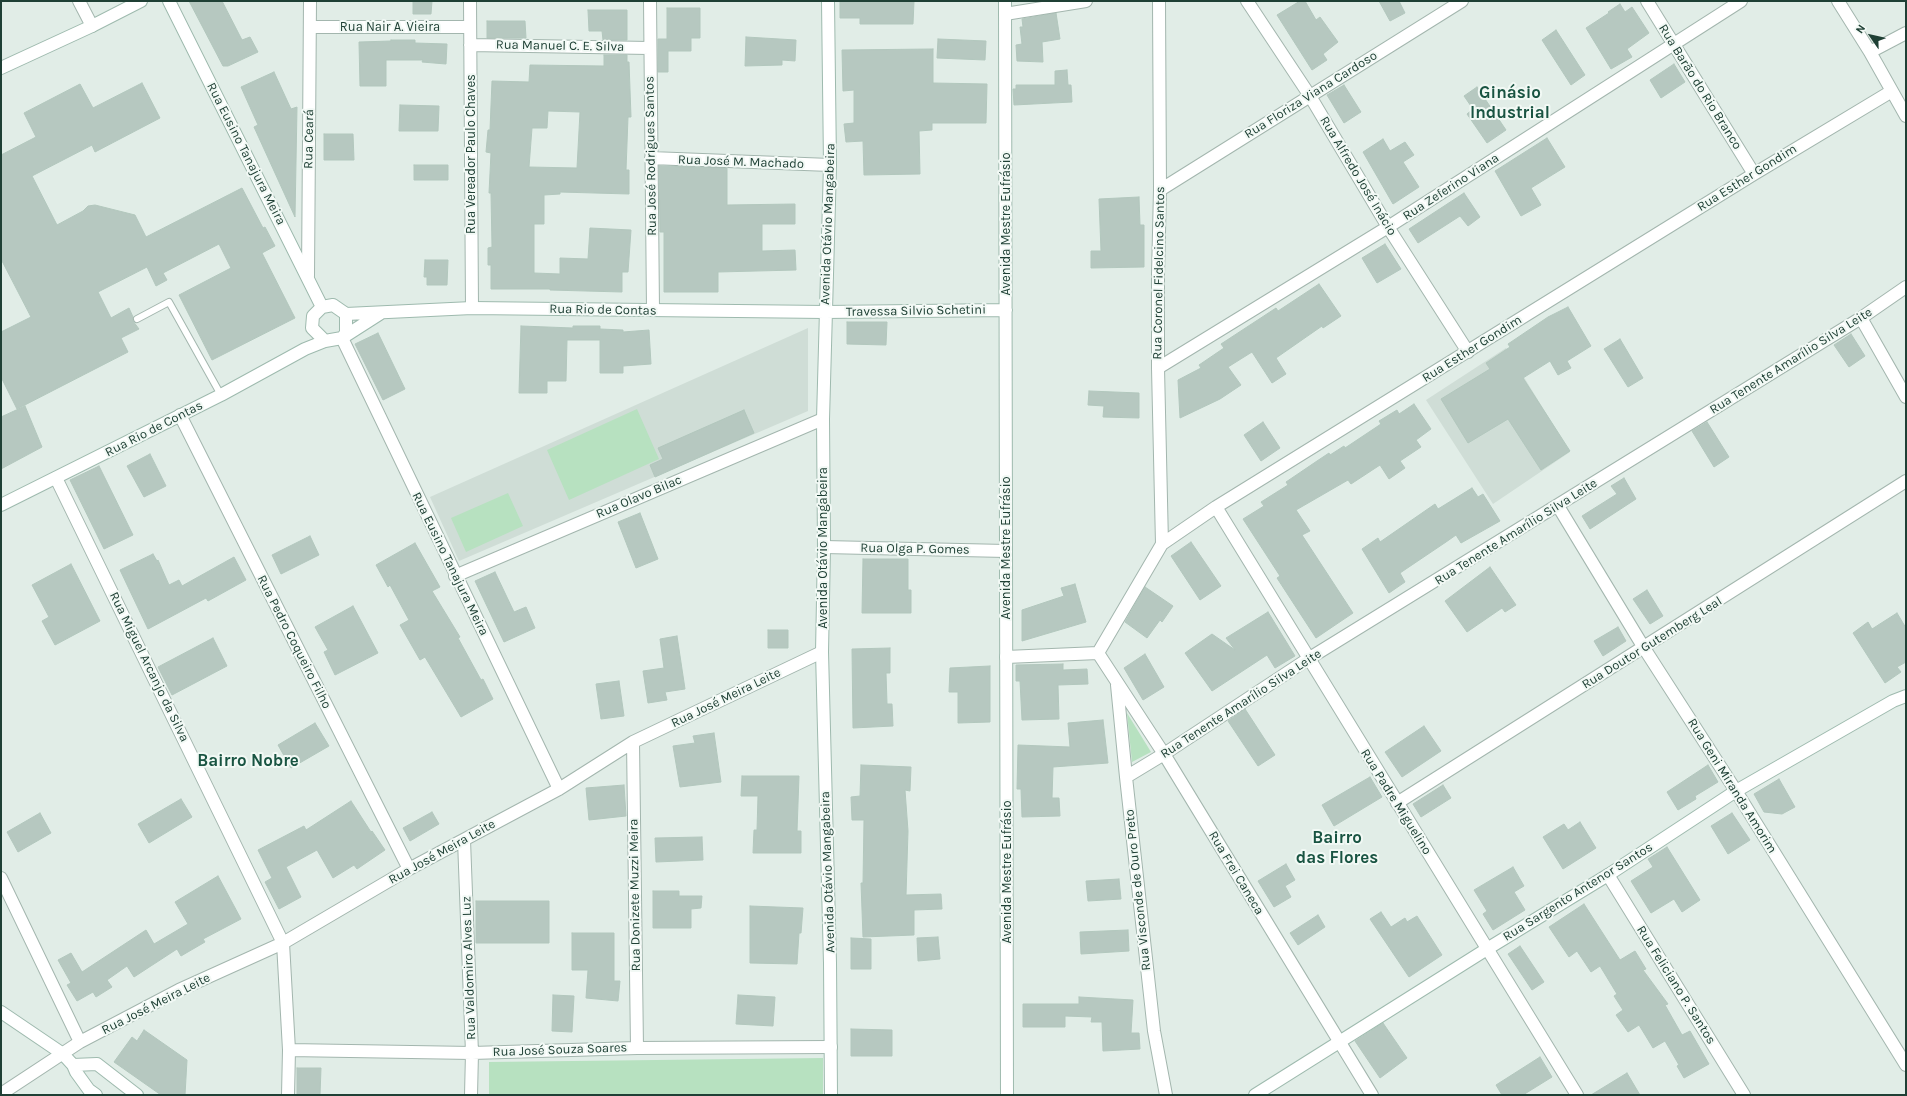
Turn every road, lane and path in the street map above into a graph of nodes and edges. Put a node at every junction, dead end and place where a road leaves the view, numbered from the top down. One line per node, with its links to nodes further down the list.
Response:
1 (79, 1): 17 (street)
2 (141, 1): 17 (street)
3 (169, 1): 34 (street, Rua Eusino Tanajura Meira)
4 (310, 1): 18 (street, Rua Ceará)
5 (470, 1): 19 (street, Rua Vereador Paulo Chaves)
6 (650, 1): 23 (street, Rua José Rodrigues Santos)
7 (828, 1): 30 (street, Avenida Otávio Mangabeira)
8 (1005, 1): 16 (street, Avenida Mestre Eufrásio)
9 (1086, 1): 16 (street)
10 (1159, 1): 32 (street, Rua Coronel Fidelcino Santos)
11 (1247, 1): 27 (street, Rua Alfredo José Inácio)
12 (1462, 1): 27 (street, Rua Floriza Viana Cardoso)
13 (1647, 1): 21 (street, Rua Barão do Rio Branco)
14 (1741, 1): 21 (street, Rua Zeferino Viana)
15 (1838, 1): 24 (street)
16 (1005, 14): 39 (street, Avenida Mestre Eufrásio)
17 (92, 26): 25 (street)
18 (310, 27): 19 (street, Rua Nair A. Vieira); 34 (street, Rua Ceará)
19 (470, 27): 22 (street, Rua Vereador Paulo Chaves)
20 (1906, 32): 24 (street)
21 (1674, 44): 31 (street, Rua Barão do Rio Branco); 33 (street, Rua Zeferino Viana)
22 (470, 45): 23 (street, Rua Manuel C. E. Silva); 37 (street, Rua Vereador Paulo Chaves)
23 (649, 48): 29 (street, Rua José Rodrigues Santos)
24 (1870, 52): 26 (street)
25 (1, 68)
26 (1892, 91): 28 (street); 31 (street, Rua Esther Gondim)
27 (1310, 96): 32 (street, Rua Floriza Viana Cardoso); 33 (street, Rua Alfredo José Inácio)
28 (1906, 116)
29 (651, 158): 30 (street, Rua José M. Machado); 38 (street, Rua José Rodrigues Santos)
30 (830, 165): 41 (street, Avenida Otávio Mangabeira)
31 (1754, 174): 49 (street, Rua Esther Gondim)
32 (1160, 190): 50 (street, Rua Coronel Fidelcino Santos)
33 (1388, 227): 49 (street, Rua Alfredo José Inácio); 50 (street, Rua Zeferino Viana)
34 (308, 276): 36 (street, Rua Eusino Tanajura Meira)
35 (1906, 287): 43 (street, Rua Tenente Amarílio Silva Leite)
36 (322, 307): 42 (street); 45 (street)
37 (472, 308): 38 (street, Rua Rio de Contas); 40 (street, Rua Rio de Contas)
38 (653, 310): 41 (street, Rua Rio de Contas)
39 (1006, 310): 41 (street, Travessa Silvio Schetini); 62 (street, Avenida Mestre Eufrásio)
40 (382, 312): 42 (street, Rua Rio de Contas); 46 (street)
41 (825, 312): 54 (street, Avenida Otávio Mangabeira)
42 (346, 314): 46 (street)
43 (1861, 318): 52 (street); 58 (street, Rua Tenente Amarílio Silva Leite)
44 (137, 319): 51 (lane)
45 (312, 328): 47 (street); 48 (street)
46 (342, 338): 47 (street); 63 (street, Rua Eusino Tanajura Meira)
47 (325, 341): 48 (street, Rua Rio de Contas)
48 (305, 349): 51 (street, Rua Rio de Contas)
49 (1468, 352): 59 (street, Rua Esther Gondim)
50 (1158, 368): 60 (street, Rua Coronel Fidelcino Santos)
51 (221, 395): 53 (street, Rua Rio de Contas)
52 (1906, 397)
53 (180, 415): 55 (street, Rua Rio de Contas); 78 (street, Rua Pedro Coqueiro Filho)
54 (823, 419): 61 (street, Avenida Otávio Mangabeira); 63 (street, Rua Olavo Bilac)
55 (56, 478): 57 (street, Rua Rio de Contas); 81 (street, Rua Miguel Arcanjo da Silva)
56 (1906, 481): 64 (street, Rua Doutor Gutemberg Leal)
57 (1, 505)
58 (1558, 506): 64 (street, Rua Geni Miranda Amorim); 68 (street, Rua Tenente Amarílio Silva Leite)
59 (1216, 508): 60 (street, Rua Esther Gondim); 68 (street, Rua Padre Miguelino)
60 (1162, 544): 66 (street, Rua Esther Gondim)
61 (824, 547): 62 (street, Rua Olga P. Gomes); 65 (street, Avenida Otávio Mangabeira)
62 (1006, 551): 67 (street, Avenida Mestre Eufrásio)
63 (455, 576): 74 (street, Rua Eusino Tanajura Meira)
64 (1644, 648): 75 (street, Rua Geni Miranda Amorim); 76 (street, Rua Doutor Gutemberg Leal)
65 (822, 652): 71 (street, Rua José Meira Leite); 86 (street, Avenida Otávio Mangabeira)
66 (1098, 653): 67 (street); 69 (street, Rua Frei Caneca)
67 (1006, 657): 100 (street, Avenida Mestre Eufrásio)
68 (1308, 659): 72 (street, Rua Tenente Amarílio Silva Leite); 76 (street, Rua Padre Miguelino)
69 (1117, 684): 72 (street, Rua Frei Caneca); 73 (street, Rua Visconde de Ouro Preto)
70 (1906, 696): 75 (street, Rua Sargento Antenor Santos)
71 (633, 742): 74 (street, Rua José Meira Leite); 87 (street, Rua Donizete Muzzi Meira)
72 (1164, 754): 73 (street, Rua Tenente Amarílio Silva Leite); 85 (street, Rua Frei Caneca)
73 (1126, 777): 101 (street, Rua Visconde de Ouro Preto)
74 (559, 789): 77 (street, Rua José Meira Leite)
75 (1736, 791): 79 (street, Rua Sargento Antenor Santos); 91 (street, Rua Geni Miranda Amorim)
76 (1397, 803): 82 (street, Rua Padre Miguelino)
77 (464, 840): 78 (street, Rua José Meira Leite); 89 (street, Rua Valdomiro Alves Luz)
78 (409, 869): 81 (street, Rua José Meira Leite)
79 (1608, 875): 82 (street, Rua Sargento Antenor Santos); 105 (street, Rua Feliciano P. Santos)
80 (1, 878): 84 (street)
81 (283, 944): 84 (street, Rua José Meira Leite); 88 (street)
82 (1487, 948): 85 (street, Rua Sargento Antenor Santos); 104 (street, Rua Padre Miguelino)
83 (1, 1012): 90 (street)
84 (80, 1042): 90 (street, Rua José Meira Leite)
85 (1338, 1042): 102 (street, Rua Sargento Antenor Santos); 103 (street, Rua Frei Caneca)
86 (831, 1047): 87 (street, Rua José Souza Soares); 99 (street, Avenida Otávio Mangabeira)
87 (637, 1048): 89 (street, Rua José Souza Soares)
88 (289, 1050): 89 (street, Rua José Souza Soares); 97 (street)
89 (472, 1053): 98 (street, Rua Valdomiro Alves Luz)
90 (63, 1054): 92 (street); 94 (street, Rua José Meira Leite)
91 (1903, 1054): 93 (street, Rua Geni Miranda Amorim)
92 (73, 1065): 95 (street); 96 (street)
93 (1906, 1066)
94 (1, 1094)
95 (96, 1095)
96 (137, 1095)
97 (288, 1095)
98 (471, 1095)
99 (832, 1095)
100 (1007, 1095)
101 (1166, 1095)
102 (1255, 1095)
103 (1372, 1095)
104 (1577, 1095)
105 (1744, 1095)

